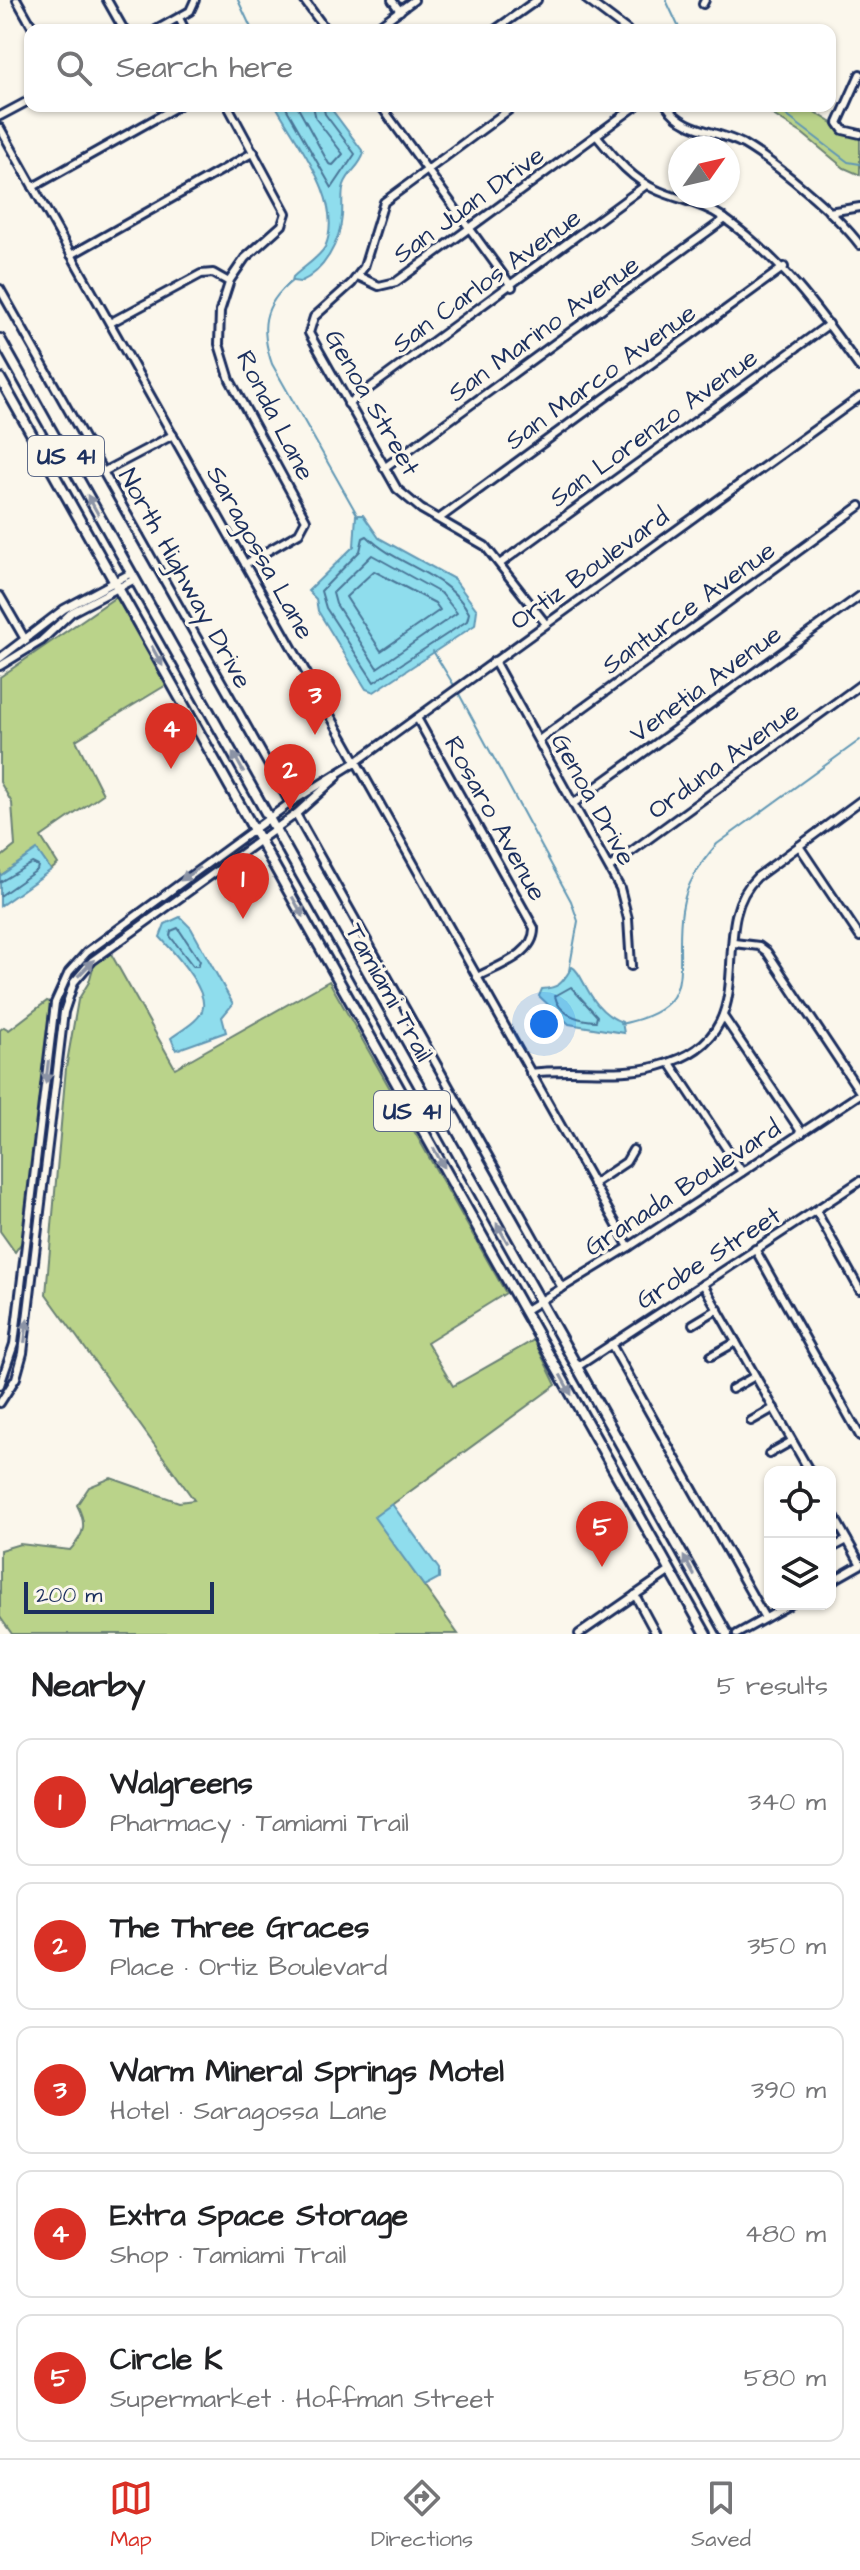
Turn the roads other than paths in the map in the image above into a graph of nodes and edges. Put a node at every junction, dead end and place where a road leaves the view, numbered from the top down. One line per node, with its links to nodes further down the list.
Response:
1 (17, 0): 11 (street)
2 (107, 0): 12 (street)
3 (304, 0): 15 (street)
4 (392, 0): 9 (street)
5 (414, 0): 9 (street)
6 (537, 0): 17 (street)
7 (587, 0): 18 (street)
8 (195, 1): 10 (street)
9 (400, 11): 16 (street)
10 (179, 18): 13 (street); 14 (street)
11 (31, 24)
12 (121, 24)
13 (168, 24)
14 (182, 24)
15 (322, 24)
16 (382, 24)
17 (503, 24)
18 (617, 24)
19 (860, 74): 29 (street)
20 (24, 103): 27 (street)
21 (167, 112): 34 (street)
22 (231, 112): 31 (street)
23 (387, 112): 32 (street)
24 (506, 112): 32 (street)
25 (628, 112): 30 (street, San Juan Drive)
26 (673, 112): 36 (street)
27 (0, 116)
28 (0, 128): 34 (street, Saragossa Lane)
29 (860, 134)
30 (596, 135): 33 (street); 38 (street, San Juan Drive)
31 (254, 152): 40 (street); 43 (street, Ronda Lane)
32 (426, 170): 38 (street); 42 (street)
33 (646, 185): 37 (street); 44 (street, San Carlos Avenue)
34 (33, 187): 40 (street, Saragossa Lane)
35 (860, 207): 36 (street)
36 (829, 212): 39 (street)
37 (725, 219): 41 (street); 54 (street, San Marino Avenue)
38 (469, 228): 42 (street, San Juan Drive); 44 (street)
39 (860, 245)
40 (71, 255): 46 (street, Saragossa Lane)
41 (784, 267): 47 (street); 57 (street, San Marco Avenue)
42 (358, 276): 52 (street, Genoa Street)
43 (229, 282): 46 (street); 59 (street, Ronda Lane)
44 (512, 287): 52 (street, San Carlos Avenue)
45 (0, 289): 55 (street, North Highway Drive)
46 (110, 323): 53 (street, Saragossa Lane)
47 (829, 324): 49 (street); 58 (street, San Lorenzo Avenue)
48 (0, 339): 60 (main road, US 41, one-way to 48)
49 (860, 368)
50 (0, 378): 61 (main road, US 41)
51 (860, 397): 64 (street, Ortiz Boulevard)
52 (348, 404): 54 (street, Genoa Street)
53 (173, 435): 55 (street); 59 (street, Saragossa Lane)
54 (384, 468): 57 (street, Genoa Street)
55 (103, 472): 75 (street, North Highway Drive)
56 (860, 506): 71 (street, Santurce Avenue)
57 (440, 518): 58 (street, Genoa Street)
58 (501, 563): 64 (street, Genoa Street)
59 (245, 564): 72 (street, Saragossa Lane)
60 (133, 576): 61 (street); 78 (main road, Tamiami Trail / US 41, one-way to 60)
61 (116, 585): 65 (street); 80 (main road, Tamiami Trail / US 41, one-way to 80)
62 (0, 596): 65 (street)
63 (860, 596): 76 (street, Venetia Avenue)
64 (546, 624): 67 (street, Ortiz Boulevard)
65 (27, 644): 66 (street); 68 (street)
66 (0, 658)
67 (494, 661): 70 (street, Ortiz Boulevard); 71 (street, Genoa Drive)
68 (0, 666)
69 (860, 685): 83 (street, Orduna Avenue)
70 (417, 718): 72 (street, Ortiz Boulevard); 87 (street, Rosaro Avenue)
71 (539, 740): 76 (street, Genoa Drive)
72 (356, 762): 73 (street, Ortiz Boulevard); 87 (street, Saragossa Lane)
73 (343, 772): 75 (street, Ortiz Boulevard); 77 (street, Ortiz Boulevard)
74 (860, 801): 82 (street)
75 (290, 803): 78 (street, Ortiz Boulevard)
76 (574, 803): 83 (street, Genoa Drive)
77 (296, 814): 79 (street, Ortiz Boulevard); 101 (street)
78 (269, 818): 79 (main road, Tamiami Trail / US 41); 80 (street, Ortiz Boulevard)
79 (275, 828): 81 (street, Ortiz Boulevard); 103 (main road, Tamiami Trail / US 41, one-way to 79)
80 (254, 829): 81 (main road, Tamiami Trail / US 41); 112 (street, Ortiz Boulevard, one-way to 112)
81 (259, 838): 105 (main road, Tamiami Trail / US 41, one-way to 105); 114 (street, Ortiz Boulevard, one-way to 81)
82 (799, 846): 84 (street); 85 (street)
83 (610, 867): 86 (street, Genoa Drive)
84 (860, 937)
85 (734, 943): 88 (street); 91 (street)
86 (631, 966)
87 (477, 977): 90 (street, Saragossa Lane)
88 (723, 1016): 89 (street); 92 (street)
89 (670, 1063): 90 (street); 94 (street)
90 (530, 1073): 96 (street, Saragossa Lane)
91 (860, 1093): 92 (street, Granada Boulevard)
92 (802, 1133): 94 (street, Granada Boulevard)
93 (633, 1150): 96 (street)
94 (742, 1172): 98 (street, Granada Boulevard)
95 (860, 1181): 97 (street, Grobe Street)
96 (593, 1184): 98 (street, Saragossa Lane)
97 (816, 1211): 99 (street, Grobe Street); 102 (street)
98 (629, 1247): 101 (street, Granada Boulevard)
99 (755, 1249): 100 (street, Grobe Street); 117 (street)
100 (703, 1284): 104 (street); 108 (street, Grobe Street)
101 (562, 1288): 103 (street, Granada Boulevard)
102 (860, 1290)
103 (540, 1301): 105 (street, Granada Boulevard); 110 (main road, Tamiami Trail / US 41)
104 (718, 1309): 106 (street); 107 (street)
105 (524, 1311): 125 (main road, Tamiami Trail / US 41, one-way to 125)
106 (693, 1324)
107 (736, 1342): 109 (street); 111 (street)
108 (611, 1344): 110 (street, Grobe Street); 129 (street)
109 (711, 1356)
110 (577, 1367): 133 (main road, Tamiami Trail / US 41, one-way to 110)
111 (755, 1376): 113 (street); 115 (street)
112 (0, 1385)
113 (732, 1389)
114 (0, 1403)
115 (774, 1408): 116 (street); 118 (street)
116 (751, 1421)
117 (860, 1436)
118 (792, 1441): 119 (street); 120 (street)
119 (769, 1454)
120 (807, 1466)
121 (836, 1520): 122 (street)
122 (847, 1540): 123 (street); 124 (street)
123 (836, 1546)
124 (860, 1564): 126 (street)
125 (670, 1571): 127 (street); 132 (main road, Tamiami Trail / US 41)
126 (836, 1578)
127 (635, 1595): 130 (street); 131 (street)
128 (780, 1610): 129 (street)
129 (765, 1618): 134 (street)
130 (579, 1634)
131 (656, 1634)
132 (706, 1634)
133 (727, 1634)
134 (737, 1634)

